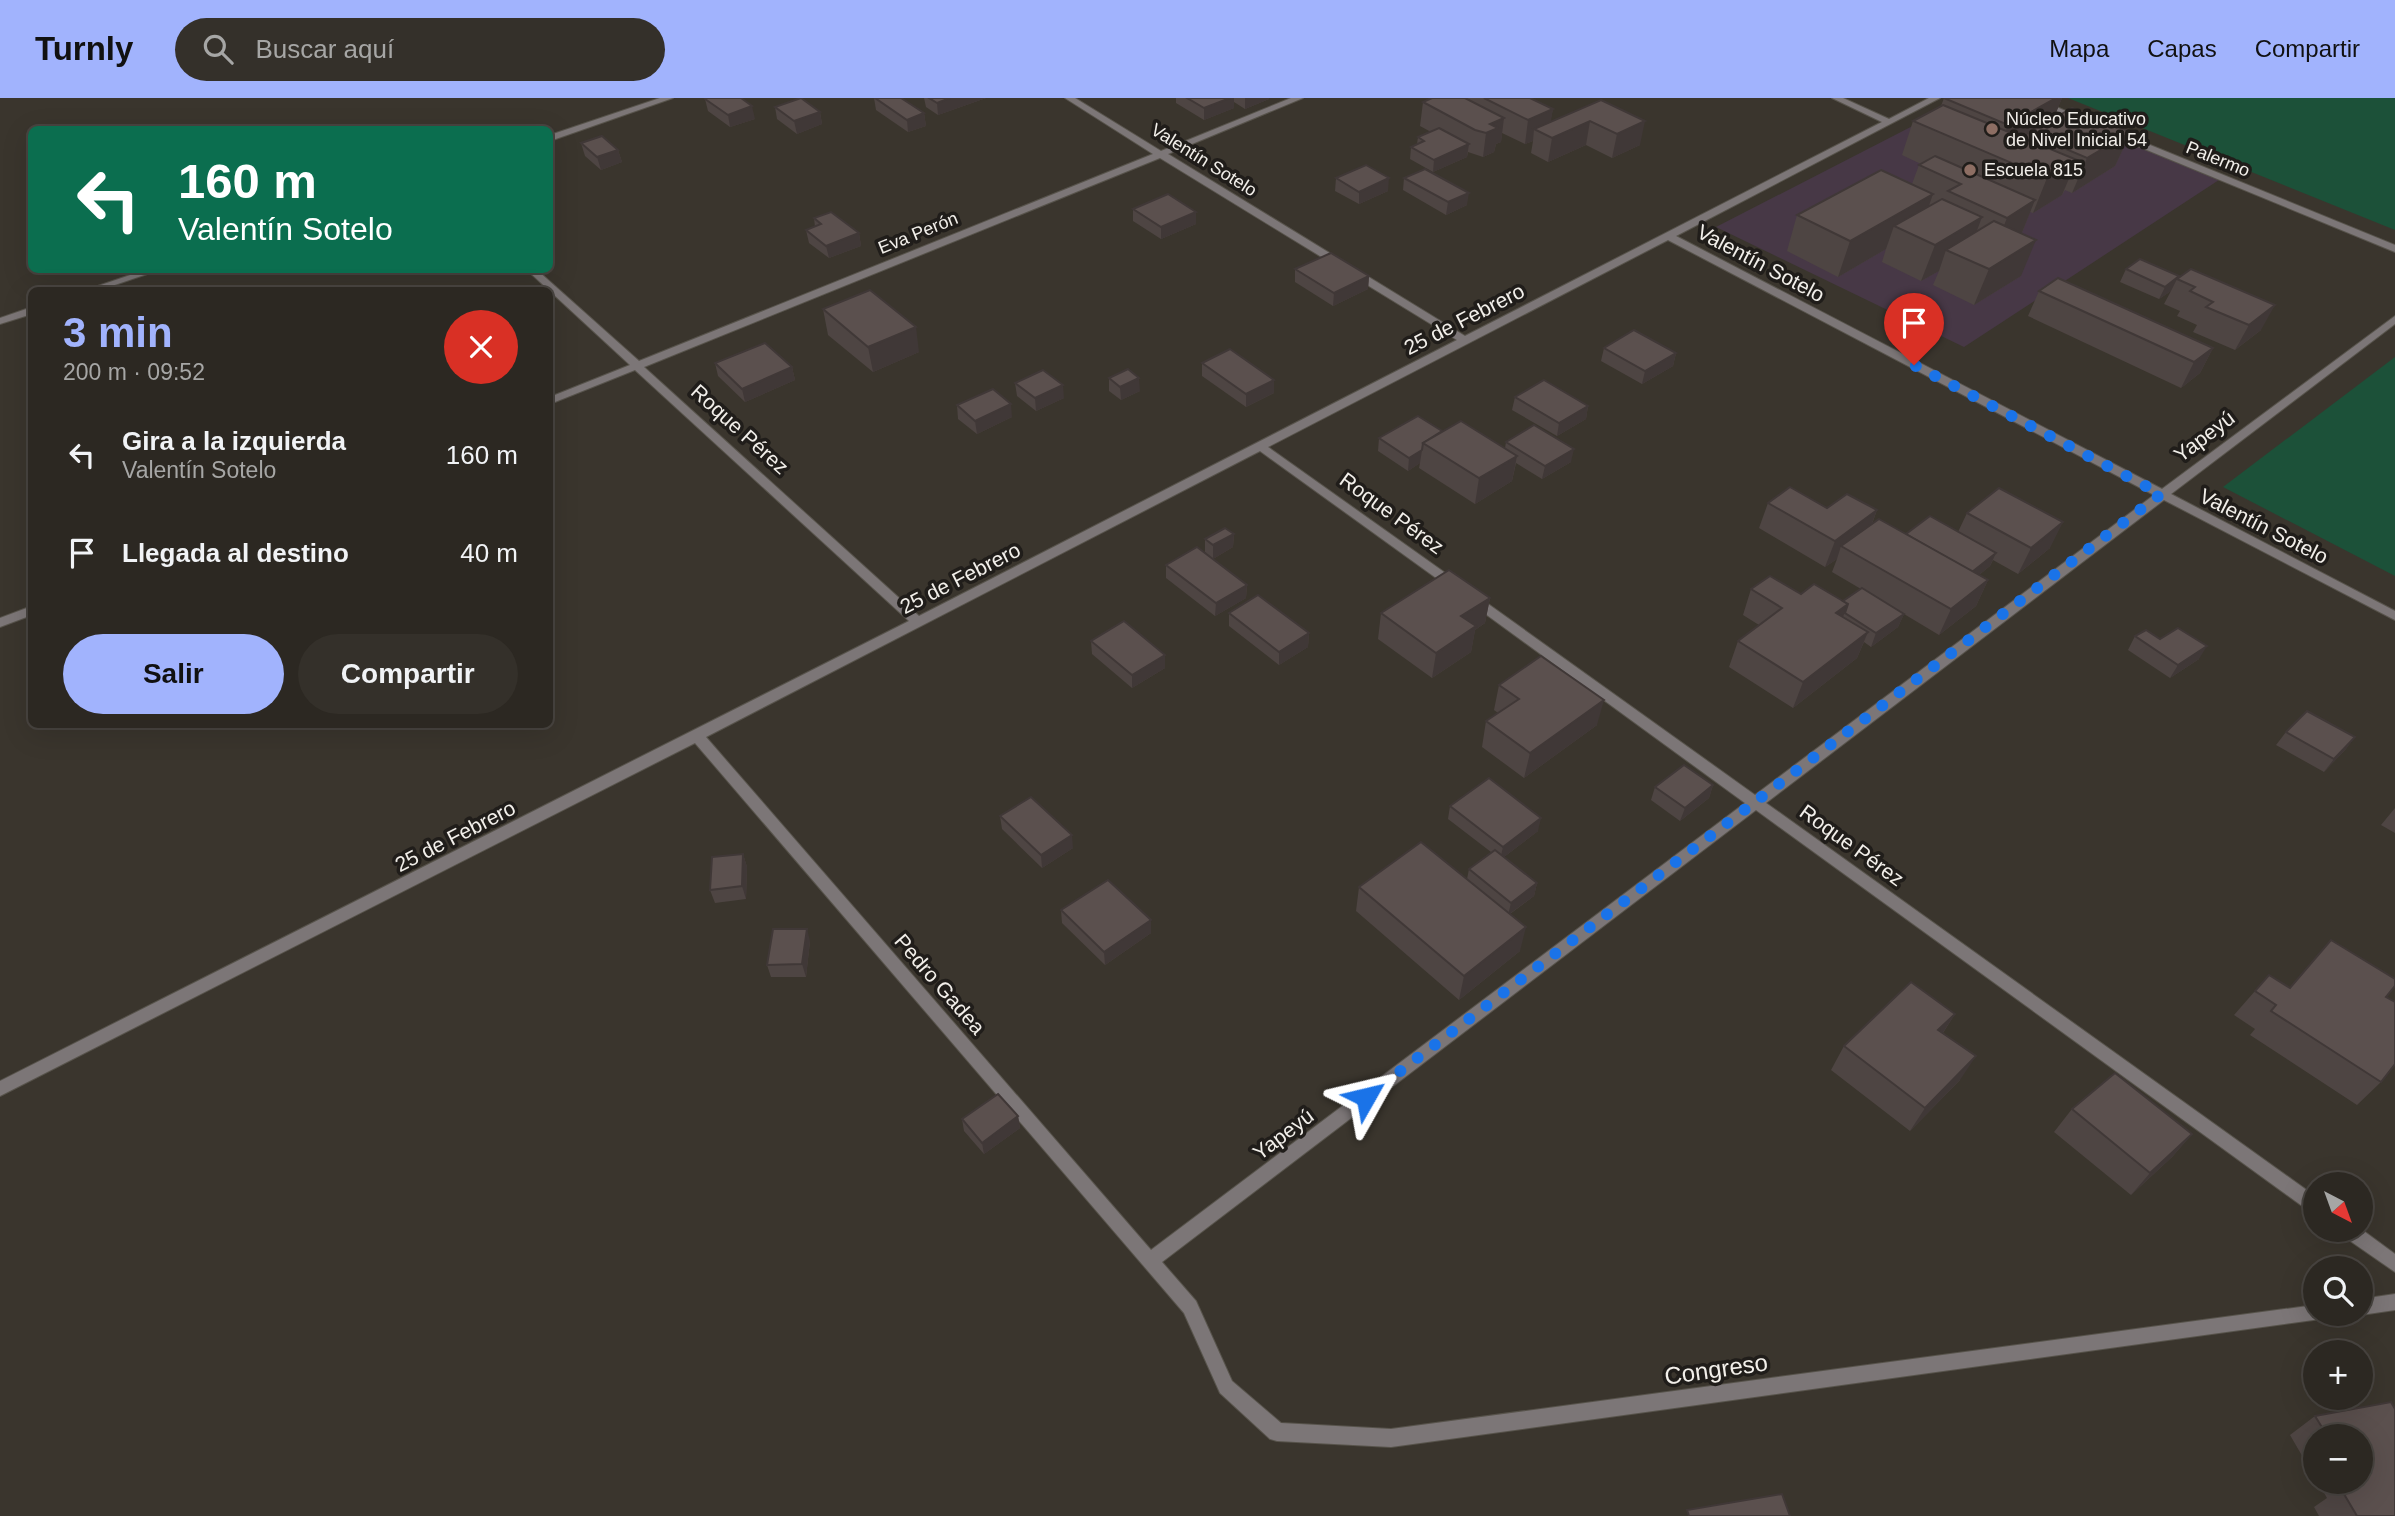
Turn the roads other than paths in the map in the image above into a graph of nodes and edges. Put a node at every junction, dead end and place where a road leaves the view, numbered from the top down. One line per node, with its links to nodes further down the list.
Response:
1 (669, 98): 10 (street)
2 (1069, 98): 11 (street, Valentín Sotelo)
3 (1299, 98): 11 (street, Eva Perón)
4 (1836, 98): 7 (street)
5 (1936, 98): 7 (street, 25 de Febrero)
6 (2028, 98): 8 (street)
7 (1889, 122): 12 (street, 25 de Febrero)
8 (2092, 124)
9 (2104, 129): 13 (street, Palermo)
10 (553, 137)
11 (1161, 154): 22 (street, Valentín Sotelo); 23 (street, Eva Perón)
12 (1668, 236): 22 (street, 25 de Febrero); 26 (street, Valentín Sotelo)
13 (2395, 249)
14 (145, 273): 16 (street)
15 (535, 273): 17 (street, Roque Pérez)
16 (100, 287)
17 (551, 287)
18 (553, 289): 23 (street, Roque Pérez)
19 (28, 311): 21 (street)
20 (2395, 319): 26 (street, Yapeyú)
21 (0, 321)
22 (1464, 340): 25 (street, 25 de Febrero)
23 (637, 366): 24 (street, Eva Perón); 29 (street, Roque Pérez)
24 (553, 400)
25 (1260, 446): 29 (street, 25 de Febrero); 32 (street, Roque Pérez)
26 (2161, 494): 28 (street, Valentín Sotelo); 32 (street, Yapeyú)
27 (28, 612): 30 (street)
28 (2395, 616)
29 (918, 622): 31 (street, 25 de Febrero)
30 (0, 623)
31 (697, 736): 33 (street, 25 de Febrero); 36 (street, Pedro Gadea)
32 (1755, 803): 34 (street, Roque Pérez); 36 (street, Yapeyú)
33 (0, 1089)
34 (2303, 1197)
35 (2365, 1242): 37 (street)
36 (1150, 1261): 40 (street, Congreso)
37 (2395, 1264)
38 (2395, 1302): 39 (street)
39 (2373, 1305)
40 (2303, 1315)

